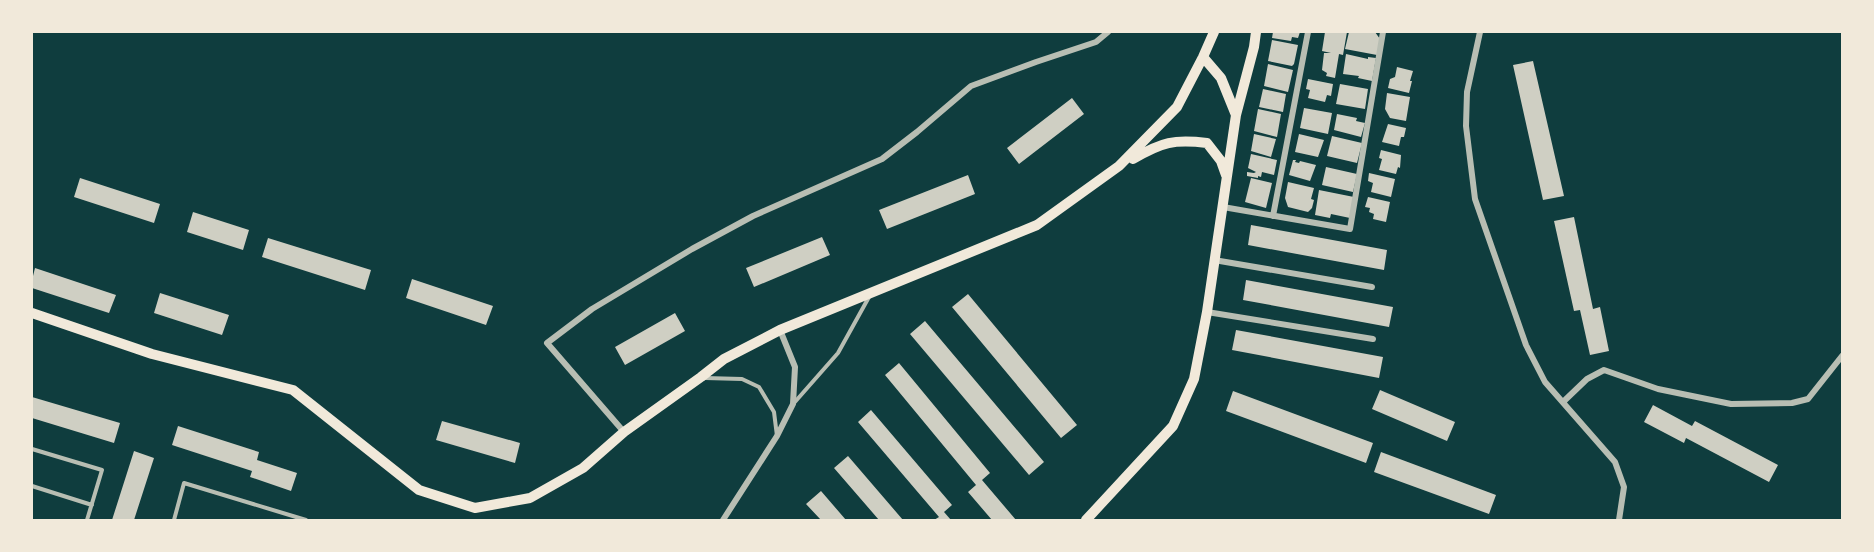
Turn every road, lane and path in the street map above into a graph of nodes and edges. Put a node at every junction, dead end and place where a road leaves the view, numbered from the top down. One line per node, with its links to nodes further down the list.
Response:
1 (1108, 32): 24 (street)
2 (1214, 32): 7 (main road)
3 (1256, 32): 8 (main road)
4 (1308, 32): 12 (street)
5 (1383, 32): 12 (street)
6 (1480, 32): 22 (street)
7 (1203, 57): 8 (main road); 9 (main road)
8 (1236, 116): 10 (main road)
9 (1119, 166): 10 (main road); 15 (main road)
10 (1227, 178): 11 (main road)
11 (1223, 207): 12 (street); 13 (main road)
12 (1273, 216)
13 (1214, 260): 14 (street); 16 (main road)
14 (1372, 287)
15 (871, 292): 18 (main road); 23 (lane)
16 (1207, 312): 19 (street); 33 (main road)
17 (32, 313): 24 (main road)
18 (780, 330): 21 (main road); 23 (street)
19 (1373, 339)
20 (1842, 356): 22 (street)
21 (701, 377): 24 (main road); 25 (lane)
22 (1563, 402): 34 (street)
23 (793, 404): 25 (street)
24 (624, 432)
25 (777, 436): 32 (street)
26 (32, 449): 28 (lane)
27 (32, 486): 28 (lane)
28 (92, 505): 29 (lane)
29 (87, 520)
30 (174, 520): 31 (lane)
31 (306, 520)
32 (723, 520)
33 (1086, 520)
34 (1620, 520)

